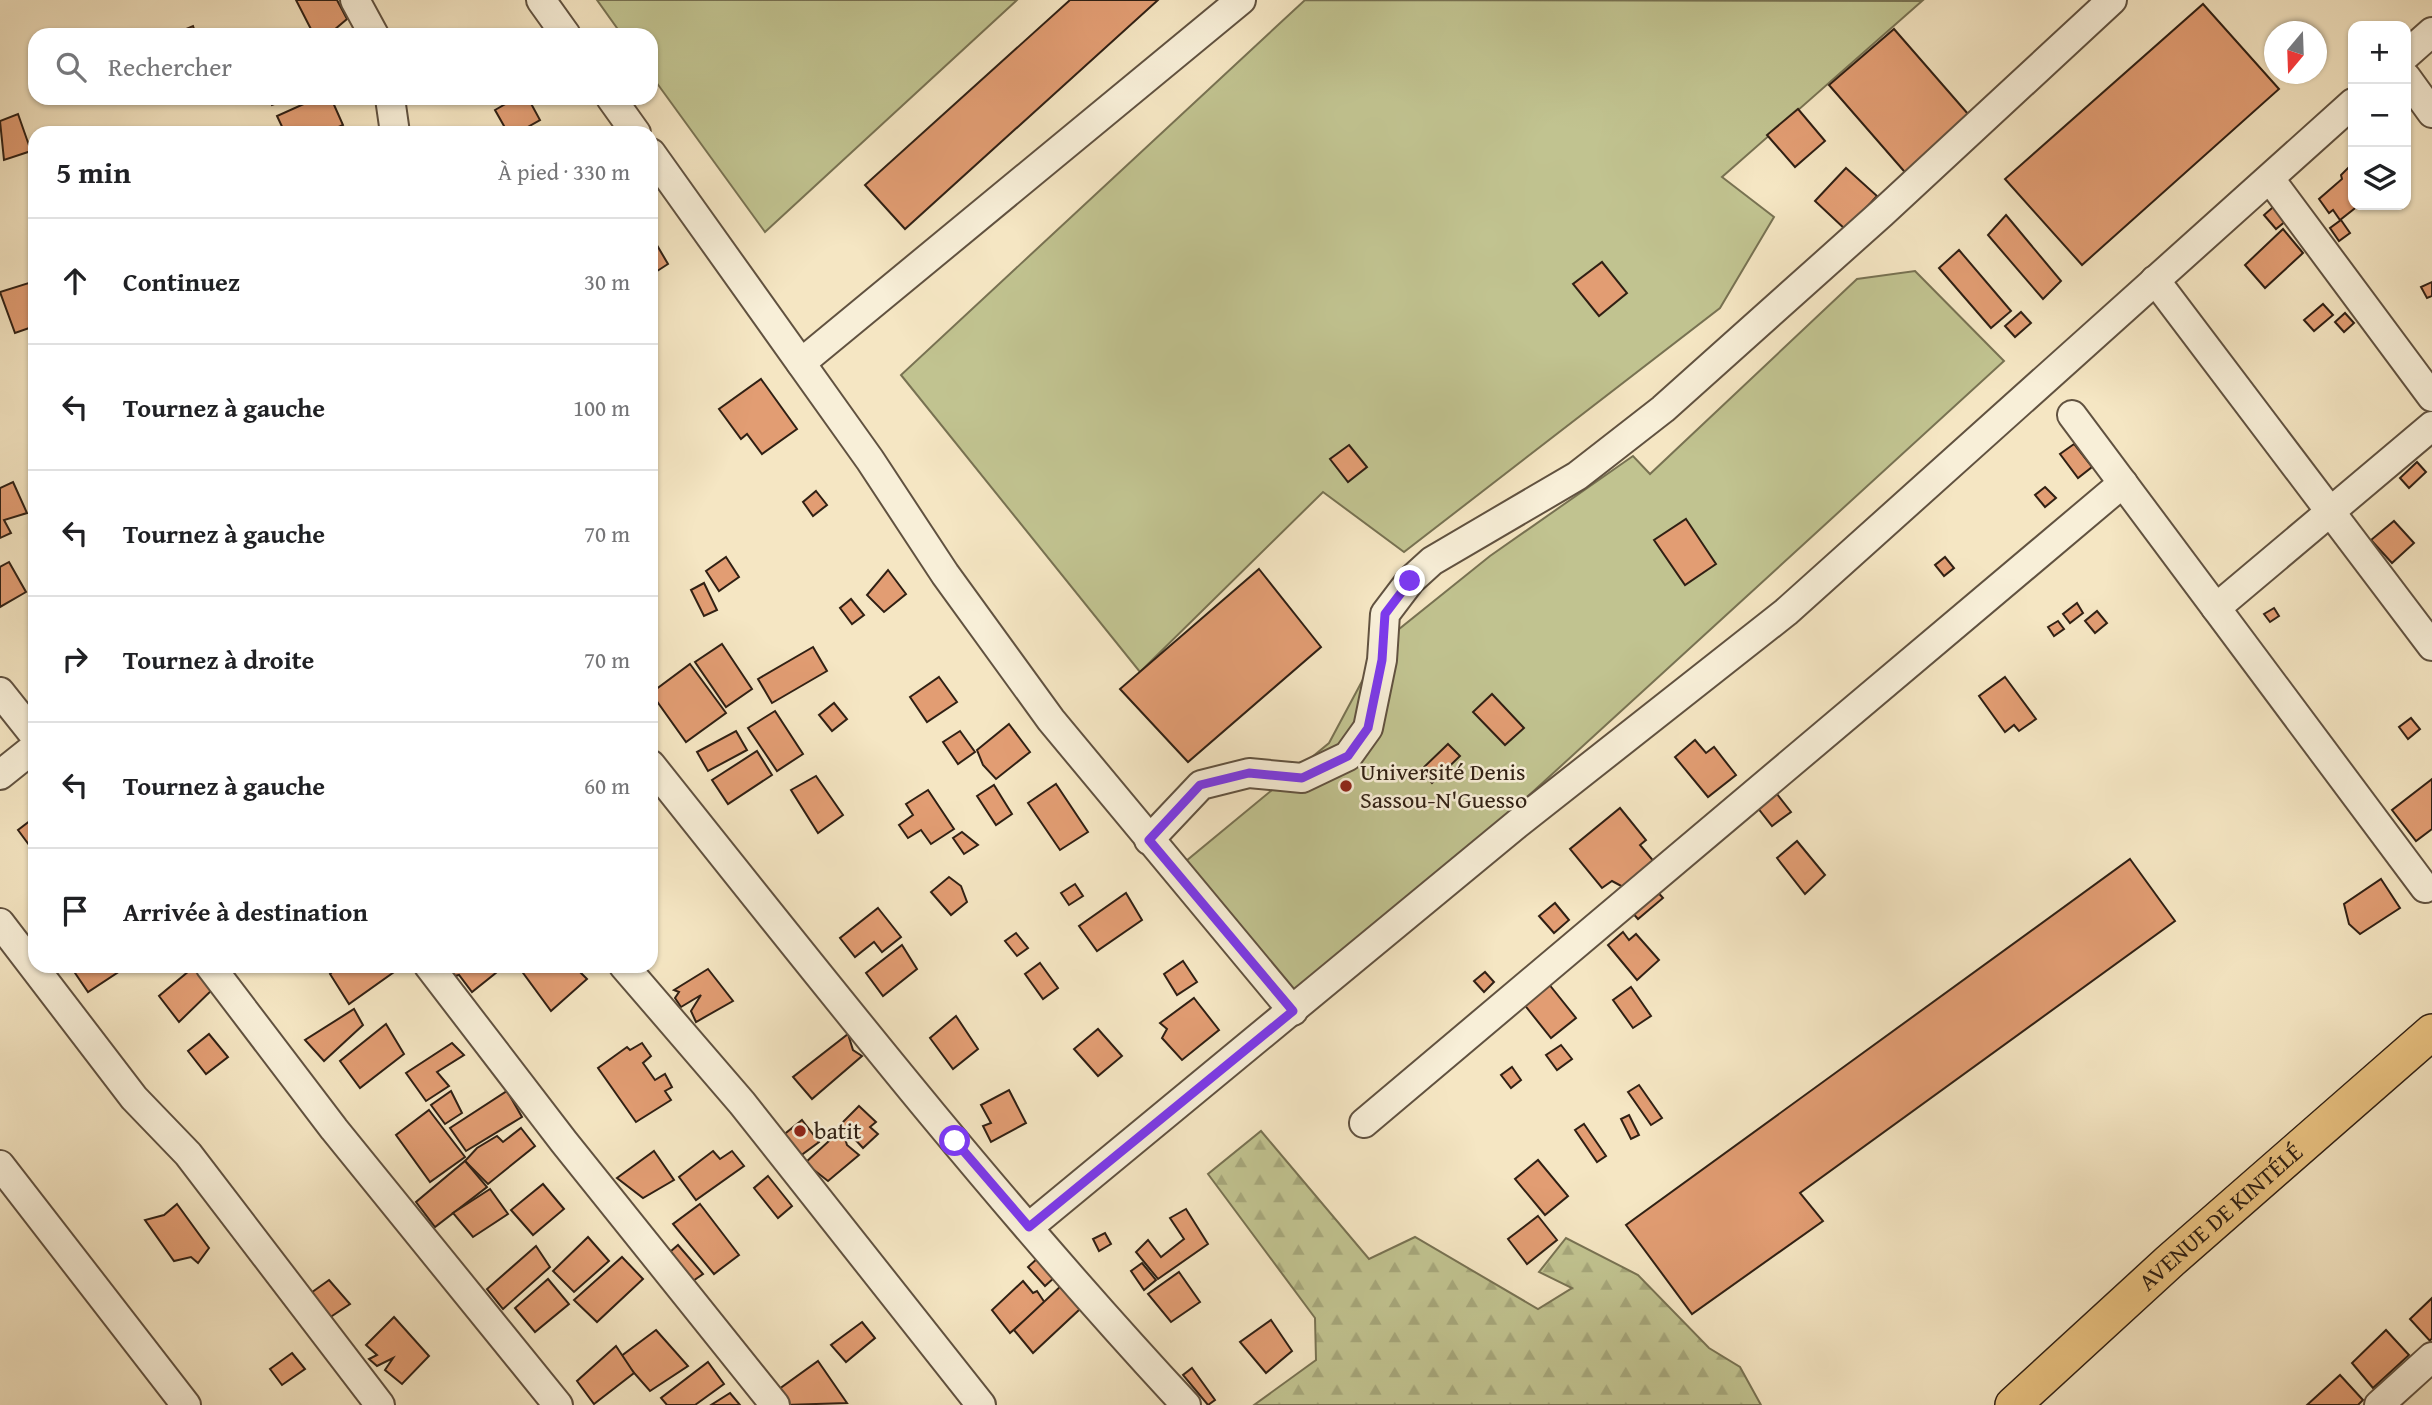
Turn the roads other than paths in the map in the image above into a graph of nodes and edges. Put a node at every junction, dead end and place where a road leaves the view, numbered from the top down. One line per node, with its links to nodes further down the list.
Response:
1 (355, 0): 5 (street)
2 (541, 0): 6 (street)
3 (1241, 0): 19 (street)
4 (2112, 0): 32 (street)
5 (370, 28)
6 (561, 28)
7 (2432, 32): 8 (street)
8 (2411, 51)
9 (2411, 83): 13 (street)
10 (391, 105): 14 (street)
11 (616, 105): 15 (street)
12 (2348, 108): 17 (street)
13 (2432, 113)
14 (394, 126)
15 (631, 126)
16 (658, 163): 19 (street)
17 (2270, 179): 18 (street); 20 (street)
18 (2155, 280): 24 (street); 40 (street)
19 (801, 363): 32 (street)
20 (2432, 397)
21 (2072, 415): 23 (street)
22 (2432, 426): 24 (street)
23 (2123, 484): 25 (street); 42 (street)
24 (2330, 514): 25 (street); 26 (street)
25 (2216, 608): 33 (street)
26 (2432, 646)
27 (0, 692): 28 (street)
28 (28, 727)
29 (28, 753): 31 (street)
30 (658, 774): 44 (street)
31 (0, 775)
32 (1149, 840): 40 (street)
33 (2425, 888)
34 (0, 923): 35 (street)
35 (28, 960)
36 (38, 973): 47 (street)
37 (215, 973): 48 (street)
38 (434, 973): 49 (street)
39 (630, 973): 50 (street)
40 (1293, 1011): 44 (street)
41 (2432, 1032): 52 (main road, AVENUE DE KINTÉLÉ)
42 (1364, 1123)
43 (1, 1170): 46 (street)
44 (1029, 1227): 51 (street)
45 (2432, 1357): 53 (street)
46 (186, 1405)
47 (380, 1405)
48 (558, 1405)
49 (775, 1405)
50 (981, 1405)
51 (1186, 1405)
52 (2012, 1405)
53 (2379, 1405)

